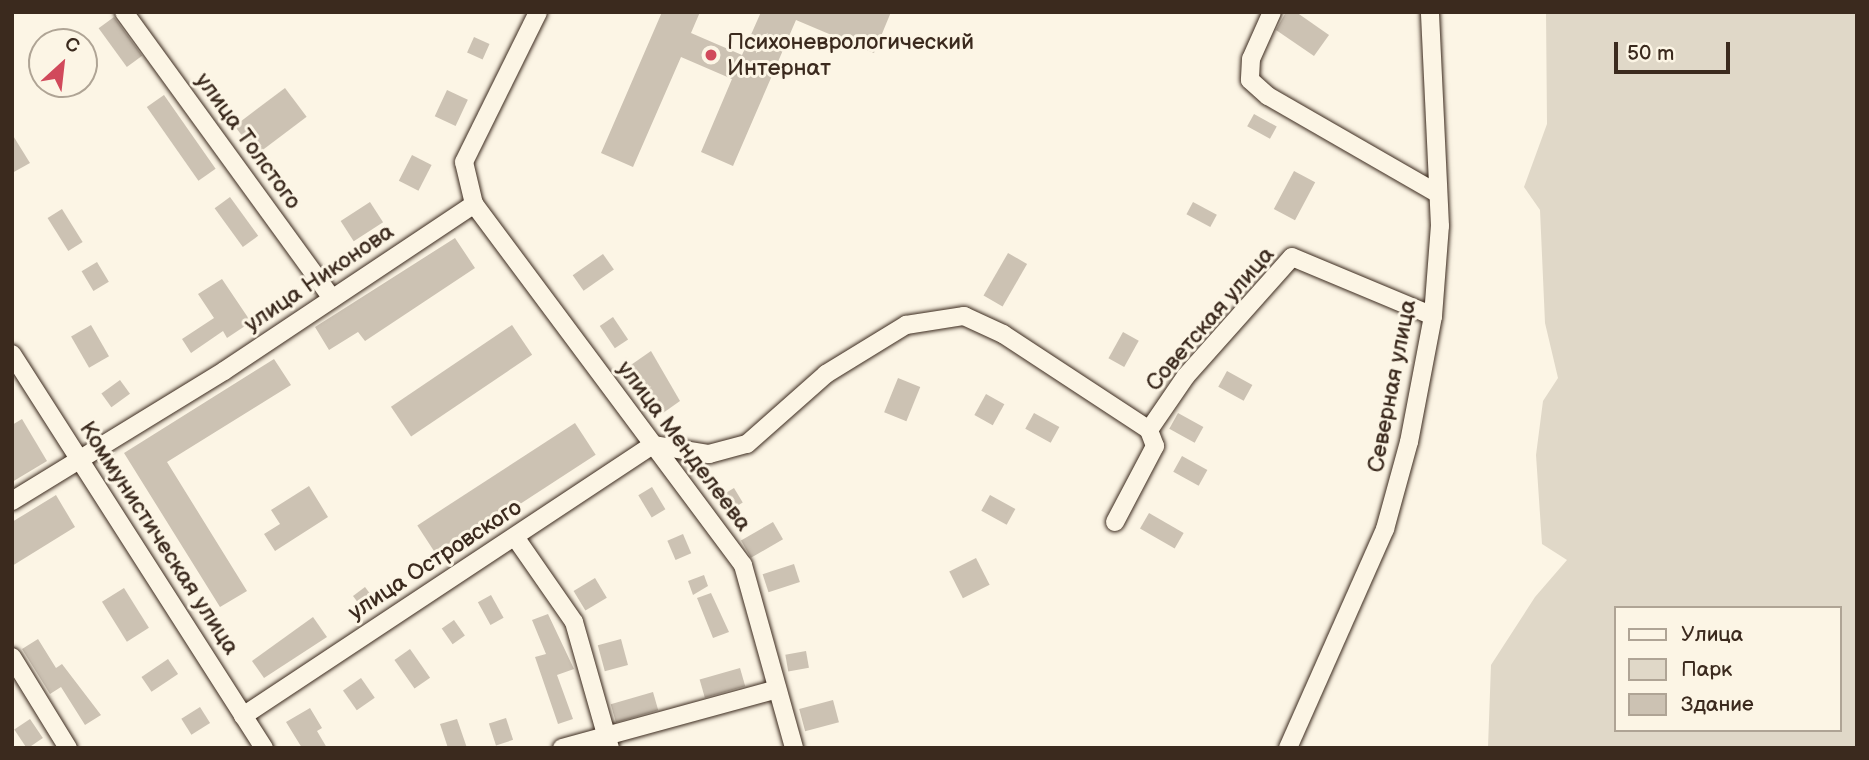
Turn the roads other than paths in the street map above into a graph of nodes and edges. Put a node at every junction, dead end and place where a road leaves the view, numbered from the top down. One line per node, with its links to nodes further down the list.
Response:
1 (124, 12): 7 (street, улица Толстого)
2 (538, 12): 6 (street)
3 (1272, 12): 5 (street)
4 (1430, 12): 5 (street, Северная улица)
5 (1435, 192): 8 (street, Северная улица)
6 (474, 204): 7 (street, улица Никонова); 11 (street, улица Менделеева)
7 (331, 298): 12 (street, улица Никонова)
8 (1433, 316): 10 (street, Советская улица); 24 (street, Северная улица)
9 (12, 354): 12 (street, Коммунистическая улица)
10 (1149, 430): 11 (street); 14 (street)
11 (653, 445): 15 (street, улица Островского); 17 (street, улица Менделеева)
12 (79, 460): 13 (street, улица Никонова); 18 (street, Коммунистическая улица)
13 (12, 501)
14 (1115, 522)
15 (515, 537): 18 (street, улица Островского); 19 (street)
16 (12, 657): 20 (street)
17 (777, 689): 19 (street); 23 (street, улица Менделеева)
18 (243, 716): 21 (street, Коммунистическая улица)
19 (609, 742): 22 (street)
20 (68, 748)
21 (264, 748)
22 (562, 748)
23 (794, 748)
24 (1288, 748)

